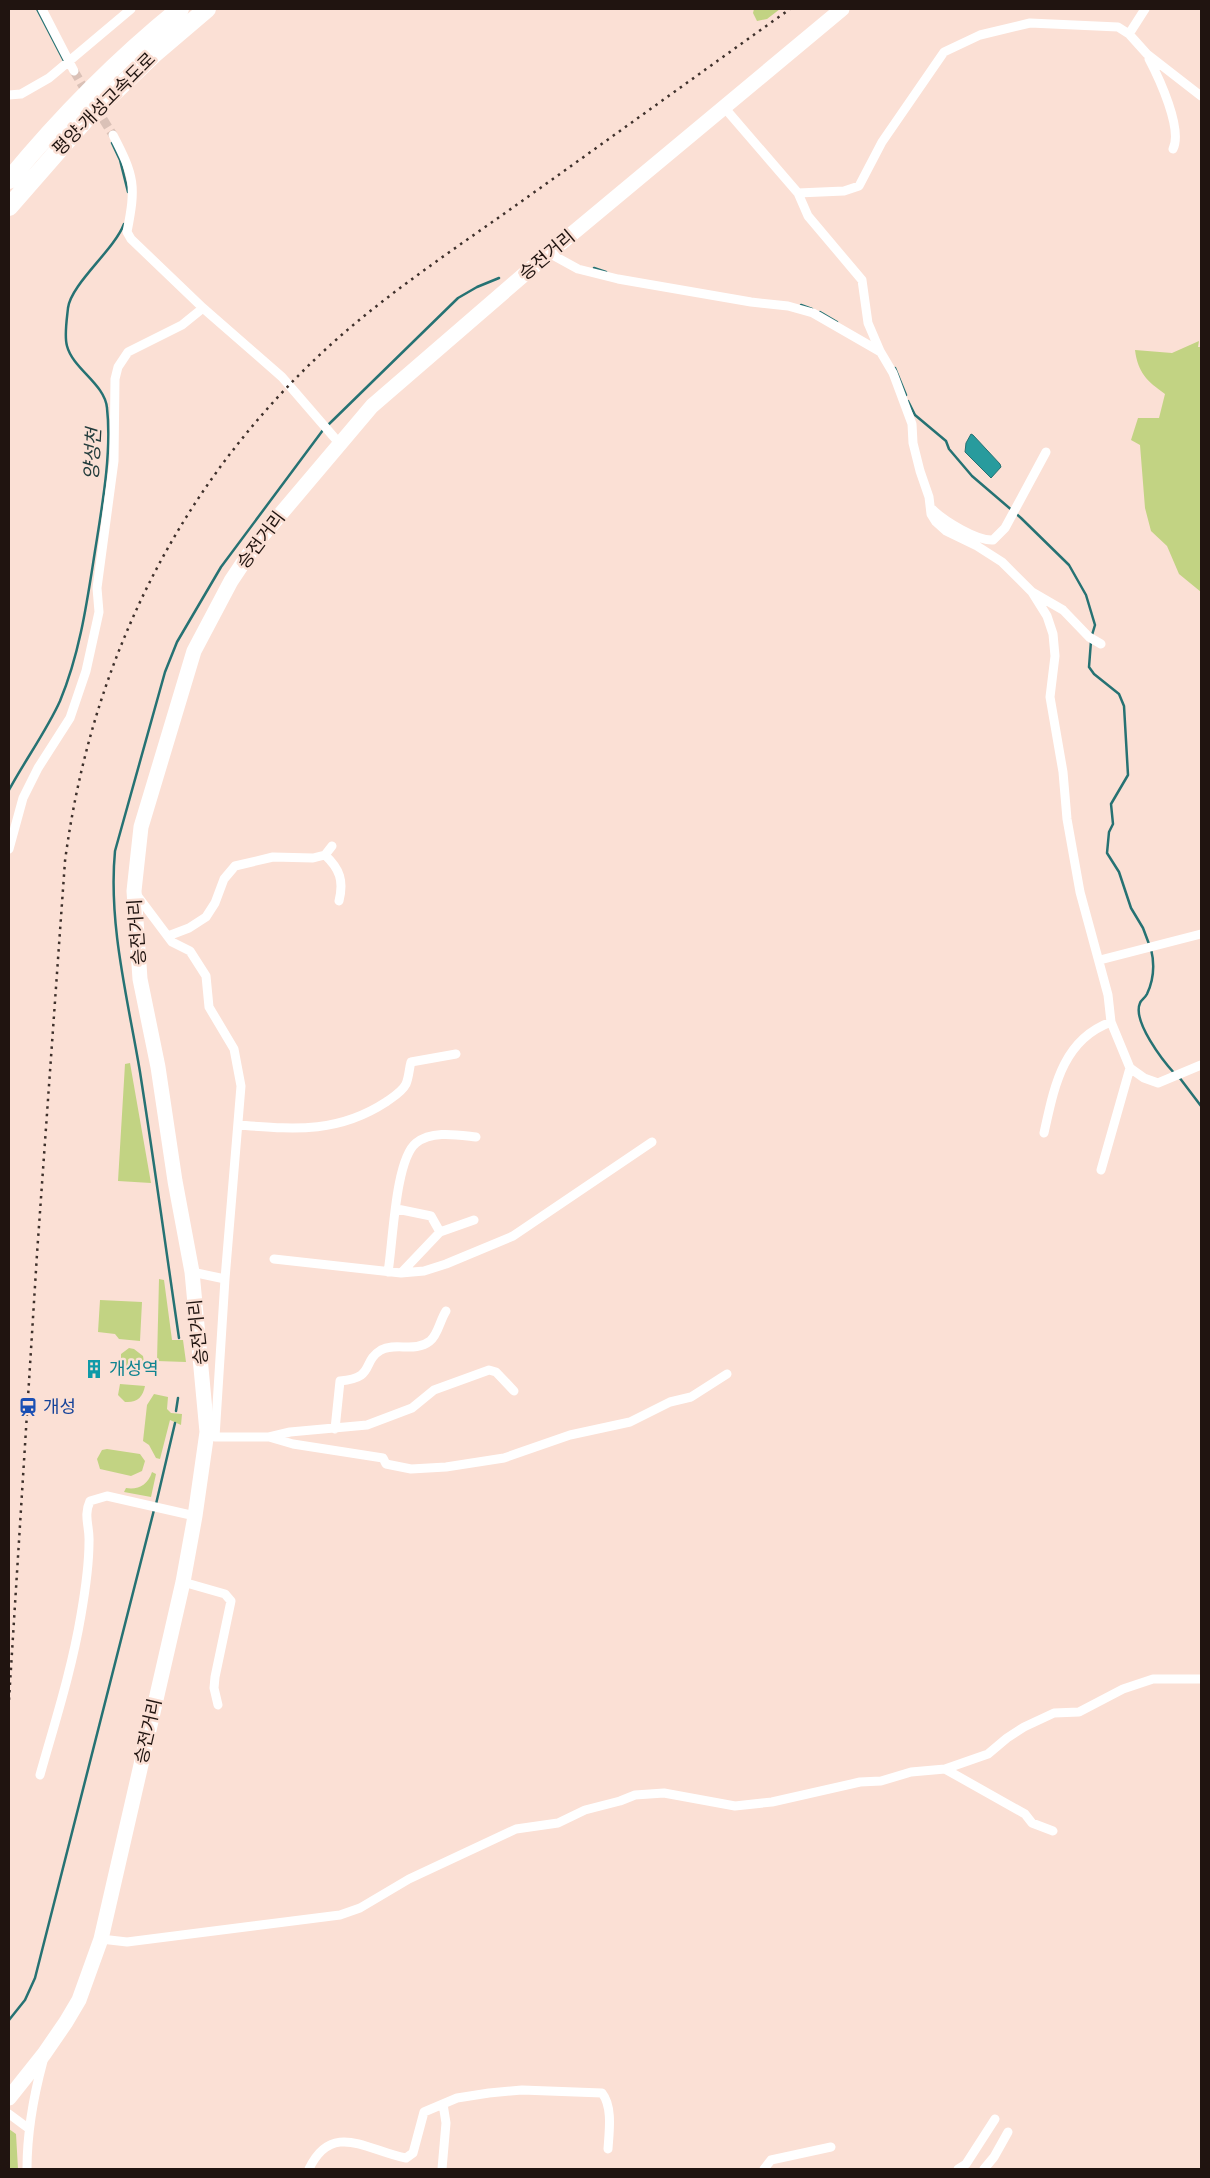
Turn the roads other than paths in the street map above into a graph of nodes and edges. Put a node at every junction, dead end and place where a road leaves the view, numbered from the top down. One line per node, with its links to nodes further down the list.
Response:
1 (42, 9): 9 (street)
2 (131, 9): 9 (street)
3 (180, 9): 16 (highway, 평양-개성고속도로)
4 (207, 9): 18 (highway, 평양-개성고속도로)
5 (842, 9): 13 (main road, 승전거리)
6 (1145, 9): 7 (street)
7 (1129, 34): 8 (street); 17 (street)
8 (1146, 54): 12 (street); 15 (street)
9 (68, 62): 10 (street); 11 (street)
10 (74, 71)
11 (9, 95)
12 (1201, 96)
13 (723, 106): 17 (street); 19 (main road, 승전거리)
14 (113, 135): 20 (street)
15 (1173, 149)
16 (9, 180)
17 (798, 194): 21 (street)
18 (9, 207)
19 (549, 253): 21 (street); 22 (main road, 승전거리)
20 (203, 308): 22 (street); 28 (street)
21 (880, 351): 24 (street)
22 (330, 433): 30 (main road, 승전거리)
23 (1046, 452): 24 (street)
24 (930, 507): 25 (street)
25 (1032, 592): 26 (street); 34 (street)
26 (1095, 641)
27 (332, 846): 29 (street)
28 (9, 849)
29 (325, 855): 31 (street); 33 (street)
30 (134, 891): 33 (street); 48 (main road, 승전거리)
31 (339, 901)
32 (1201, 934): 34 (street)
33 (168, 936): 39 (street)
34 (1100, 960): 35 (street)
35 (1111, 1022): 38 (street); 40 (street)
36 (456, 1054): 39 (street)
37 (1201, 1065): 38 (street)
38 (1130, 1068): 43 (street)
39 (238, 1125): 51 (street)
40 (1044, 1133)
41 (476, 1137): 44 (street)
42 (652, 1142): 50 (street)
43 (1101, 1170)
44 (396, 1209): 46 (street); 49 (street)
45 (474, 1220): 46 (street)
46 (440, 1232): 50 (street)
47 (274, 1259): 49 (street)
48 (192, 1272): 51 (street); 56 (main road, 승전거리)
49 (388, 1272): 50 (street)
50 (401, 1273)
51 (225, 1279): 56 (street)
52 (446, 1311): 55 (street)
53 (727, 1374): 57 (street)
54 (514, 1391): 55 (street)
55 (335, 1429): 57 (street)
56 (211, 1434): 57 (street); 58 (main road, 승전거리)
57 (269, 1437)
58 (195, 1516): 59 (main road, 승전거리); 63 (street)
59 (183, 1582): 61 (street); 65 (main road, 승전거리)
60 (1201, 1679): 62 (street)
61 (218, 1705)
62 (945, 1769): 64 (street); 65 (street)
63 (40, 1775)
64 (1053, 1831)
65 (100, 1939): 66 (main road, 승전거리)
66 (44, 2054): 67 (main road, 승전거리); 71 (street)
67 (9, 2098)
68 (443, 2104): 74 (street); 76 (street); 77 (street)
69 (9, 2114): 71 (street)
70 (995, 2119): 79 (street)
71 (28, 2128): 75 (street)
72 (1008, 2132): 80 (street)
73 (831, 2147): 78 (street)
74 (608, 2149)
75 (27, 2169)
76 (309, 2169)
77 (442, 2169)
78 (764, 2169)
79 (958, 2169)
80 (984, 2169)

